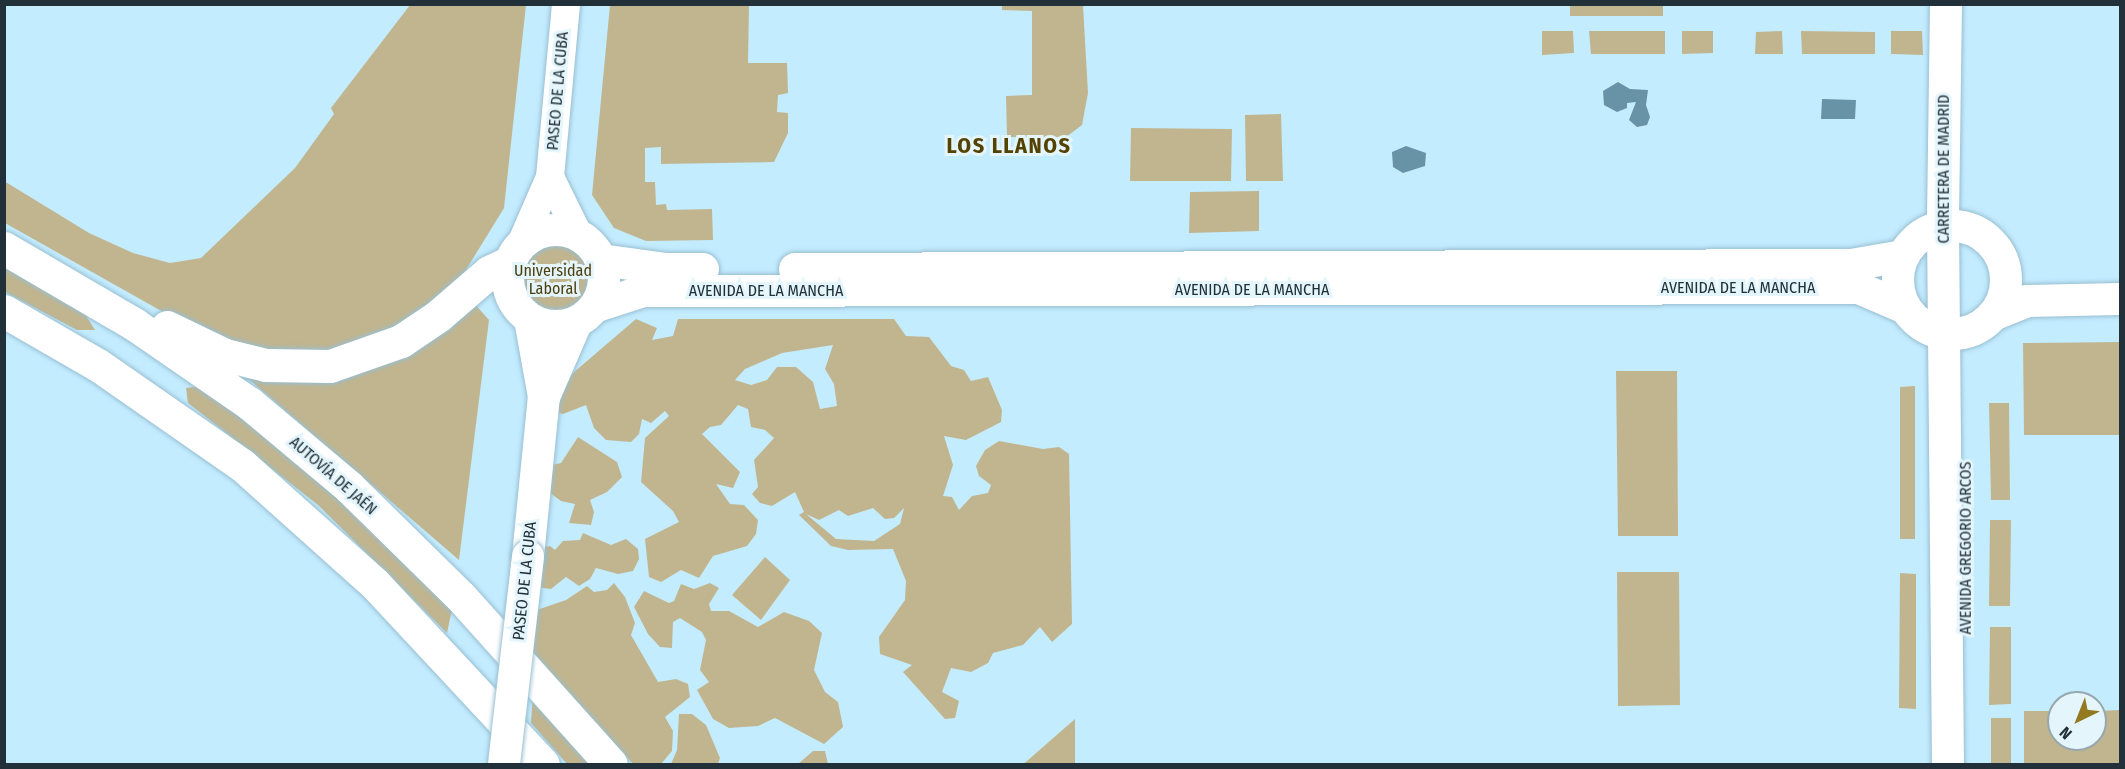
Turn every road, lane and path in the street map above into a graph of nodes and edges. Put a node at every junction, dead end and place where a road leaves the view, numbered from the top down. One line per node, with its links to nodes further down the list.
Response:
1 (566, 4): 4 (main road, PASEO DE LA CUBA)
2 (1946, 4): 5 (main road, CARRETERA DE MADRID)
3 (1967, 4): 5 (main road, CARRETERA DE MADRID)
4 (550, 177): 6 (main road); 8 (main road)
5 (1954, 226): 9 (main road); 11 (main road); 19 (main road, CARRETERA DE MADRID)
6 (579, 236): 8 (main road); 10 (main road)
7 (4, 248): 8 (highway); 24 (highway, AUTOVÍA DE JAÉN)
8 (515, 254): 18 (main road)
9 (1903, 256): 10 (main road, AVENIDA DE LA MANCHA); 14 (main road)
10 (601, 260): 16 (main road)
11 (2004, 267): 12 (main road); 17 (main road)
12 (2121, 281)
13 (2121, 299): 17 (main road)
14 (1905, 308): 16 (main road, AVENIDA DE LA MANCHA); 19 (main road, AVENIDA DE LA MANCHA)
15 (4, 311): 23 (highway)
16 (586, 314): 18 (main road); 20 (main road, PASEO DE LA CUBA)
17 (1993, 315): 19 (main road)
18 (530, 319): 20 (main road, PASEO DE LA CUBA)
19 (1955, 333): 21 (main road, AVENIDA GREGORIO ARCOS)
20 (544, 397): 22 (main road, PASEO DE LA CUBA, bridge)
21 (1954, 761)
22 (504, 765)
23 (543, 765)
24 (611, 765)

